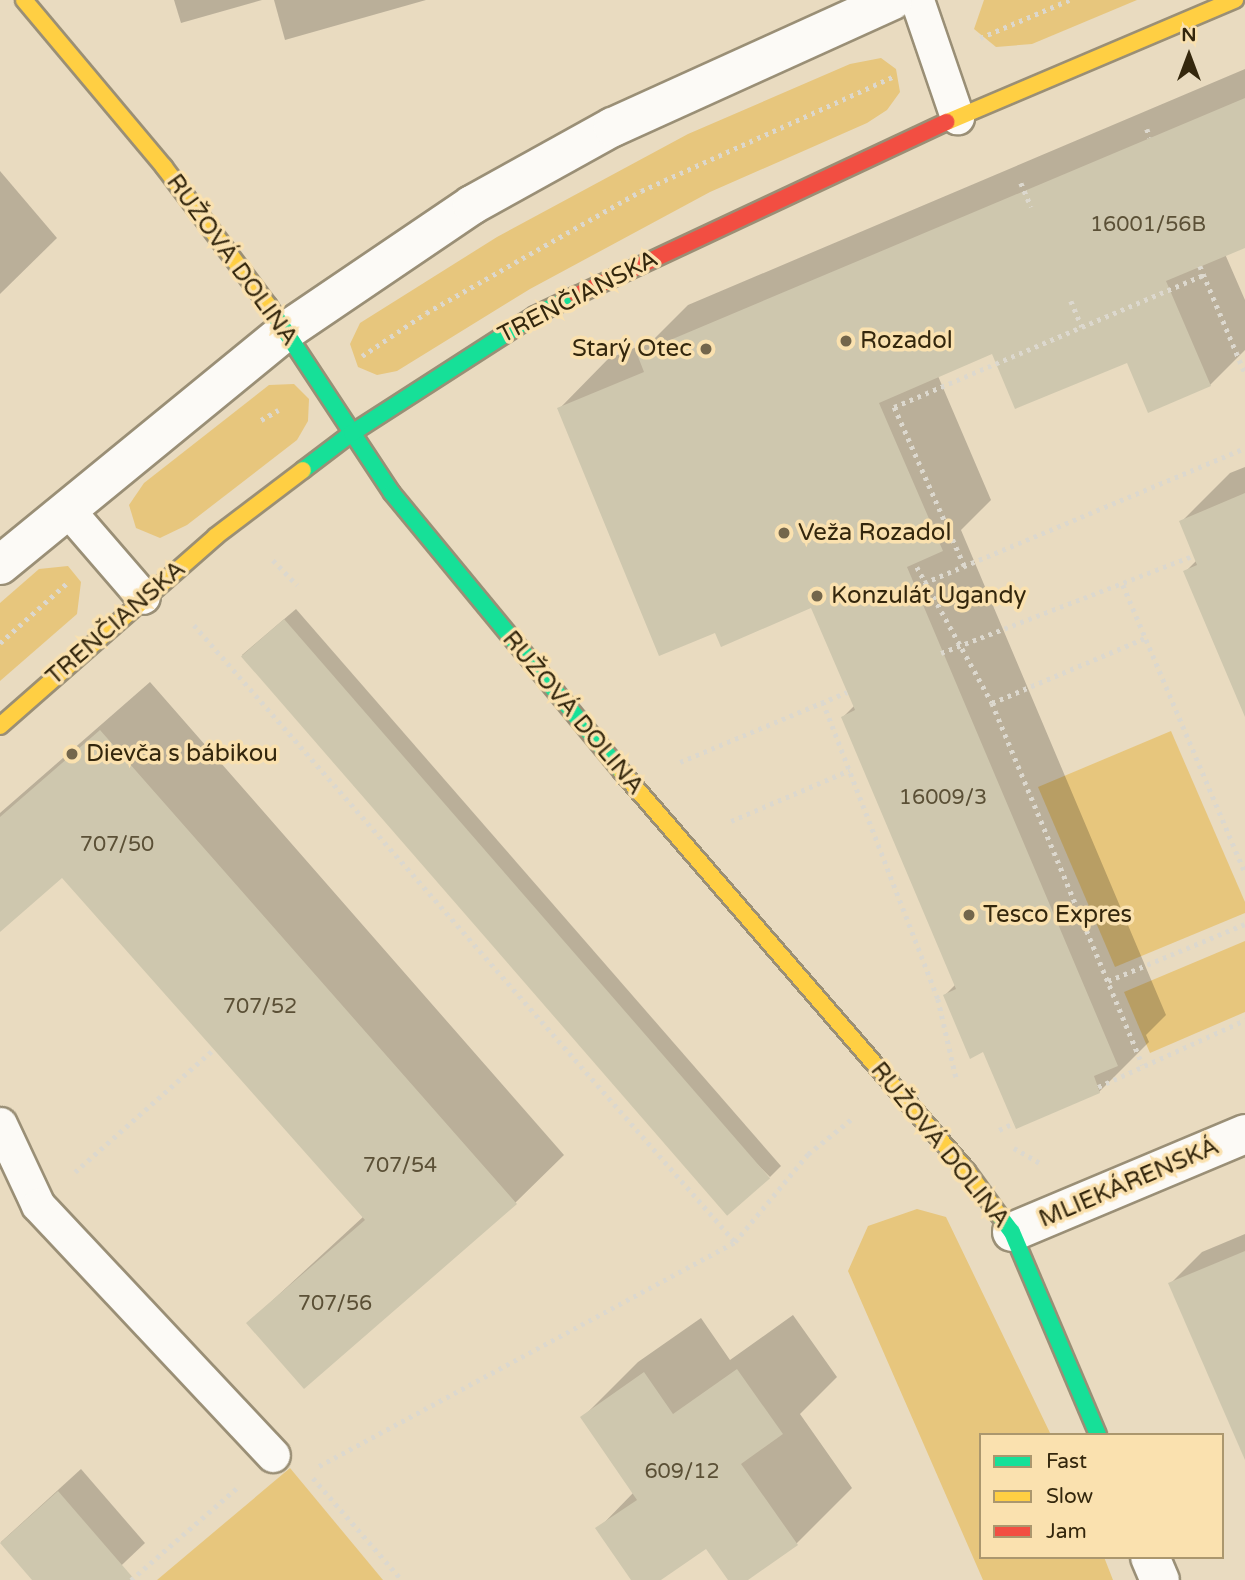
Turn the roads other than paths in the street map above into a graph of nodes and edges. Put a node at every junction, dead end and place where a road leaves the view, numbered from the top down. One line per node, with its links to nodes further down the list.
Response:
1 (24, 0): 6 (street, RUŽOVÁ DOLINA)
2 (893, 0): 6 (street)
3 (917, 0): 5 (lane)
4 (1235, 0): 5 (street, TRENČIANSKA)
5 (957, 117): 7 (street, TRENČIANSKA)
6 (286, 331): 7 (street, RUŽOVÁ DOLINA); 8 (street)
7 (352, 433): 10 (street, TRENČIANSKA); 14 (street, RUŽOVÁ DOLINA)
8 (67, 509): 9 (street); 10 (lane)
9 (0, 565)
10 (143, 597): 11 (street, TRENČIANSKA)
11 (0, 726)
12 (0, 1124): 16 (lane)
13 (1245, 1134): 14 (street, MLIEKÁRENSKÁ)
14 (1012, 1232): 15 (street, RUŽOVÁ DOLINA)
15 (1097, 1433)
16 (273, 1455)
17 (1151, 1559): 18 (street)
18 (1160, 1580)

